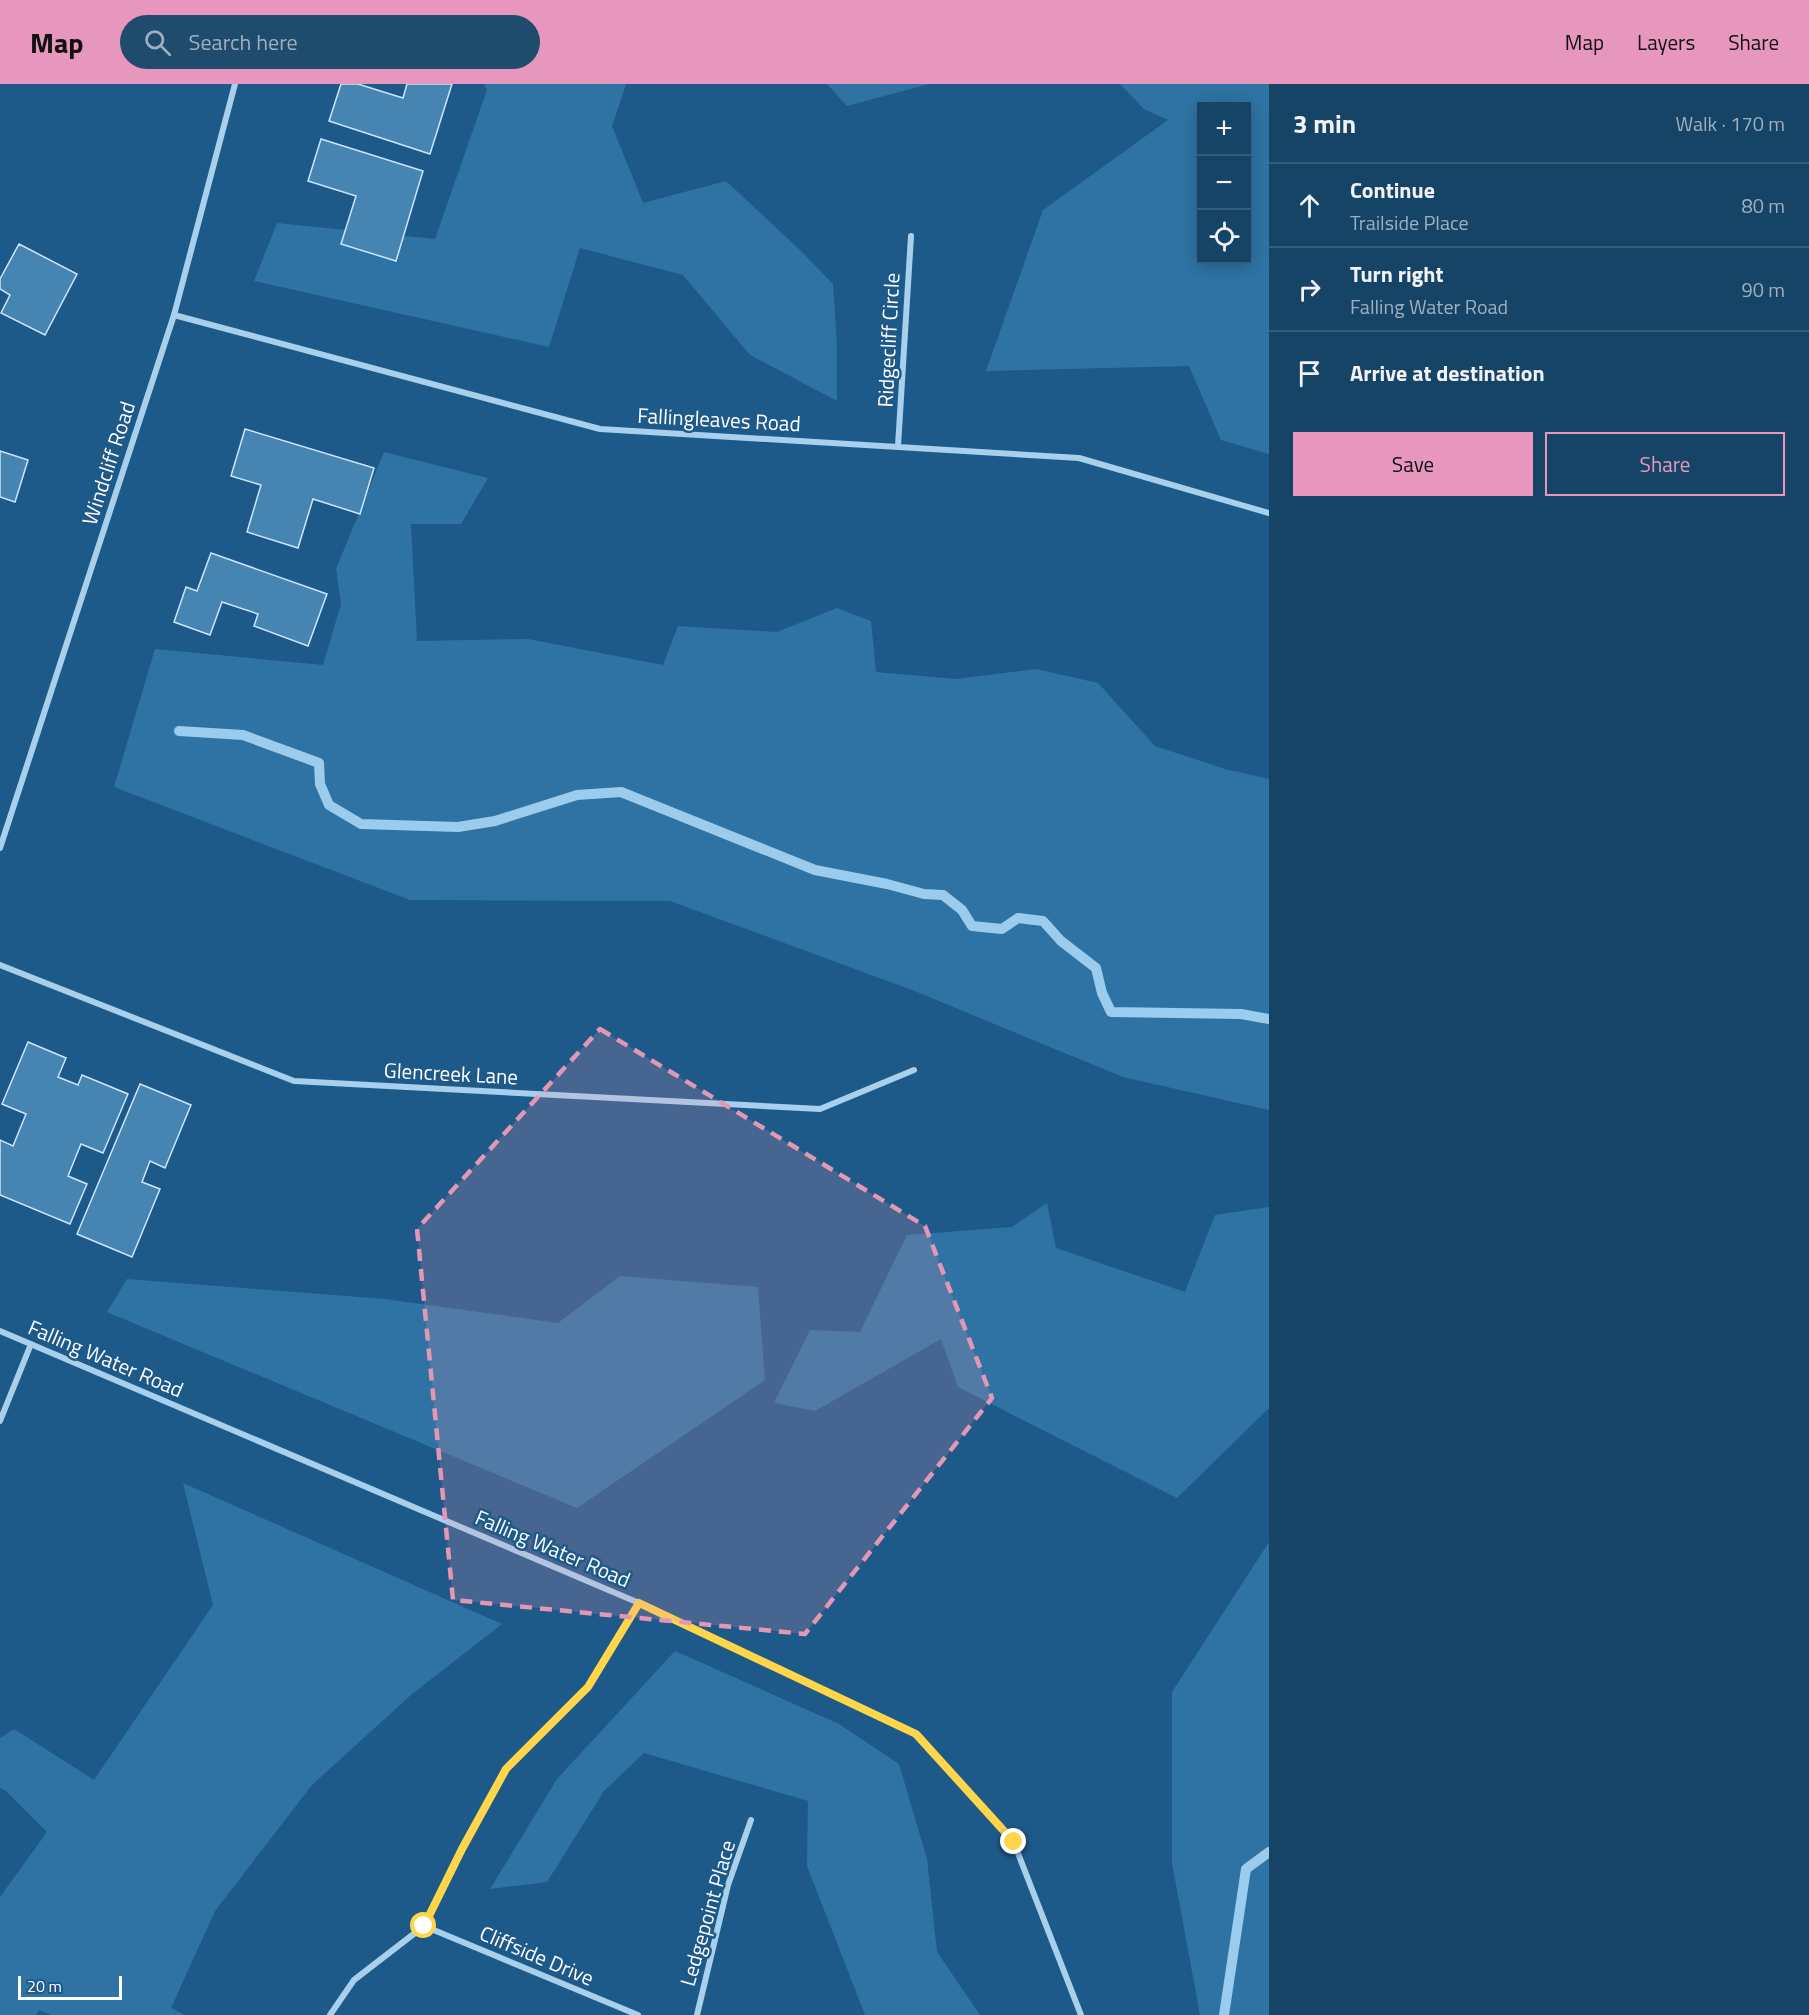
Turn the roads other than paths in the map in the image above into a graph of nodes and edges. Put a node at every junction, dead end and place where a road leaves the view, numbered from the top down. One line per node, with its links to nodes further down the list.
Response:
1 (235, 84): 3 (street, Windcliff Road)
2 (911, 236): 4 (street, Ridgecliff Circle)
3 (174, 315): 4 (street, Fallingleaves Road); 6 (street, Windcliff Road)
4 (898, 446): 5 (street, Fallingleaves Road)
5 (1269, 513)
6 (0, 848)
7 (0, 965): 8 (street, Glencreek Lane)
8 (914, 1070)
9 (0, 1331): 10 (street, Falling Water Road)
10 (31, 1344): 11 (street); 12 (street, Falling Water Road)
11 (0, 1421)
12 (639, 1603): 14 (street); 18 (street, Falling Water Road)
13 (752, 1820): 17 (street, Ledgepoint Place)
14 (424, 1926): 15 (street); 16 (street, Cliffside Drive)
15 (330, 2015)
16 (638, 2015)
17 (697, 2015)
18 (1081, 2015)

